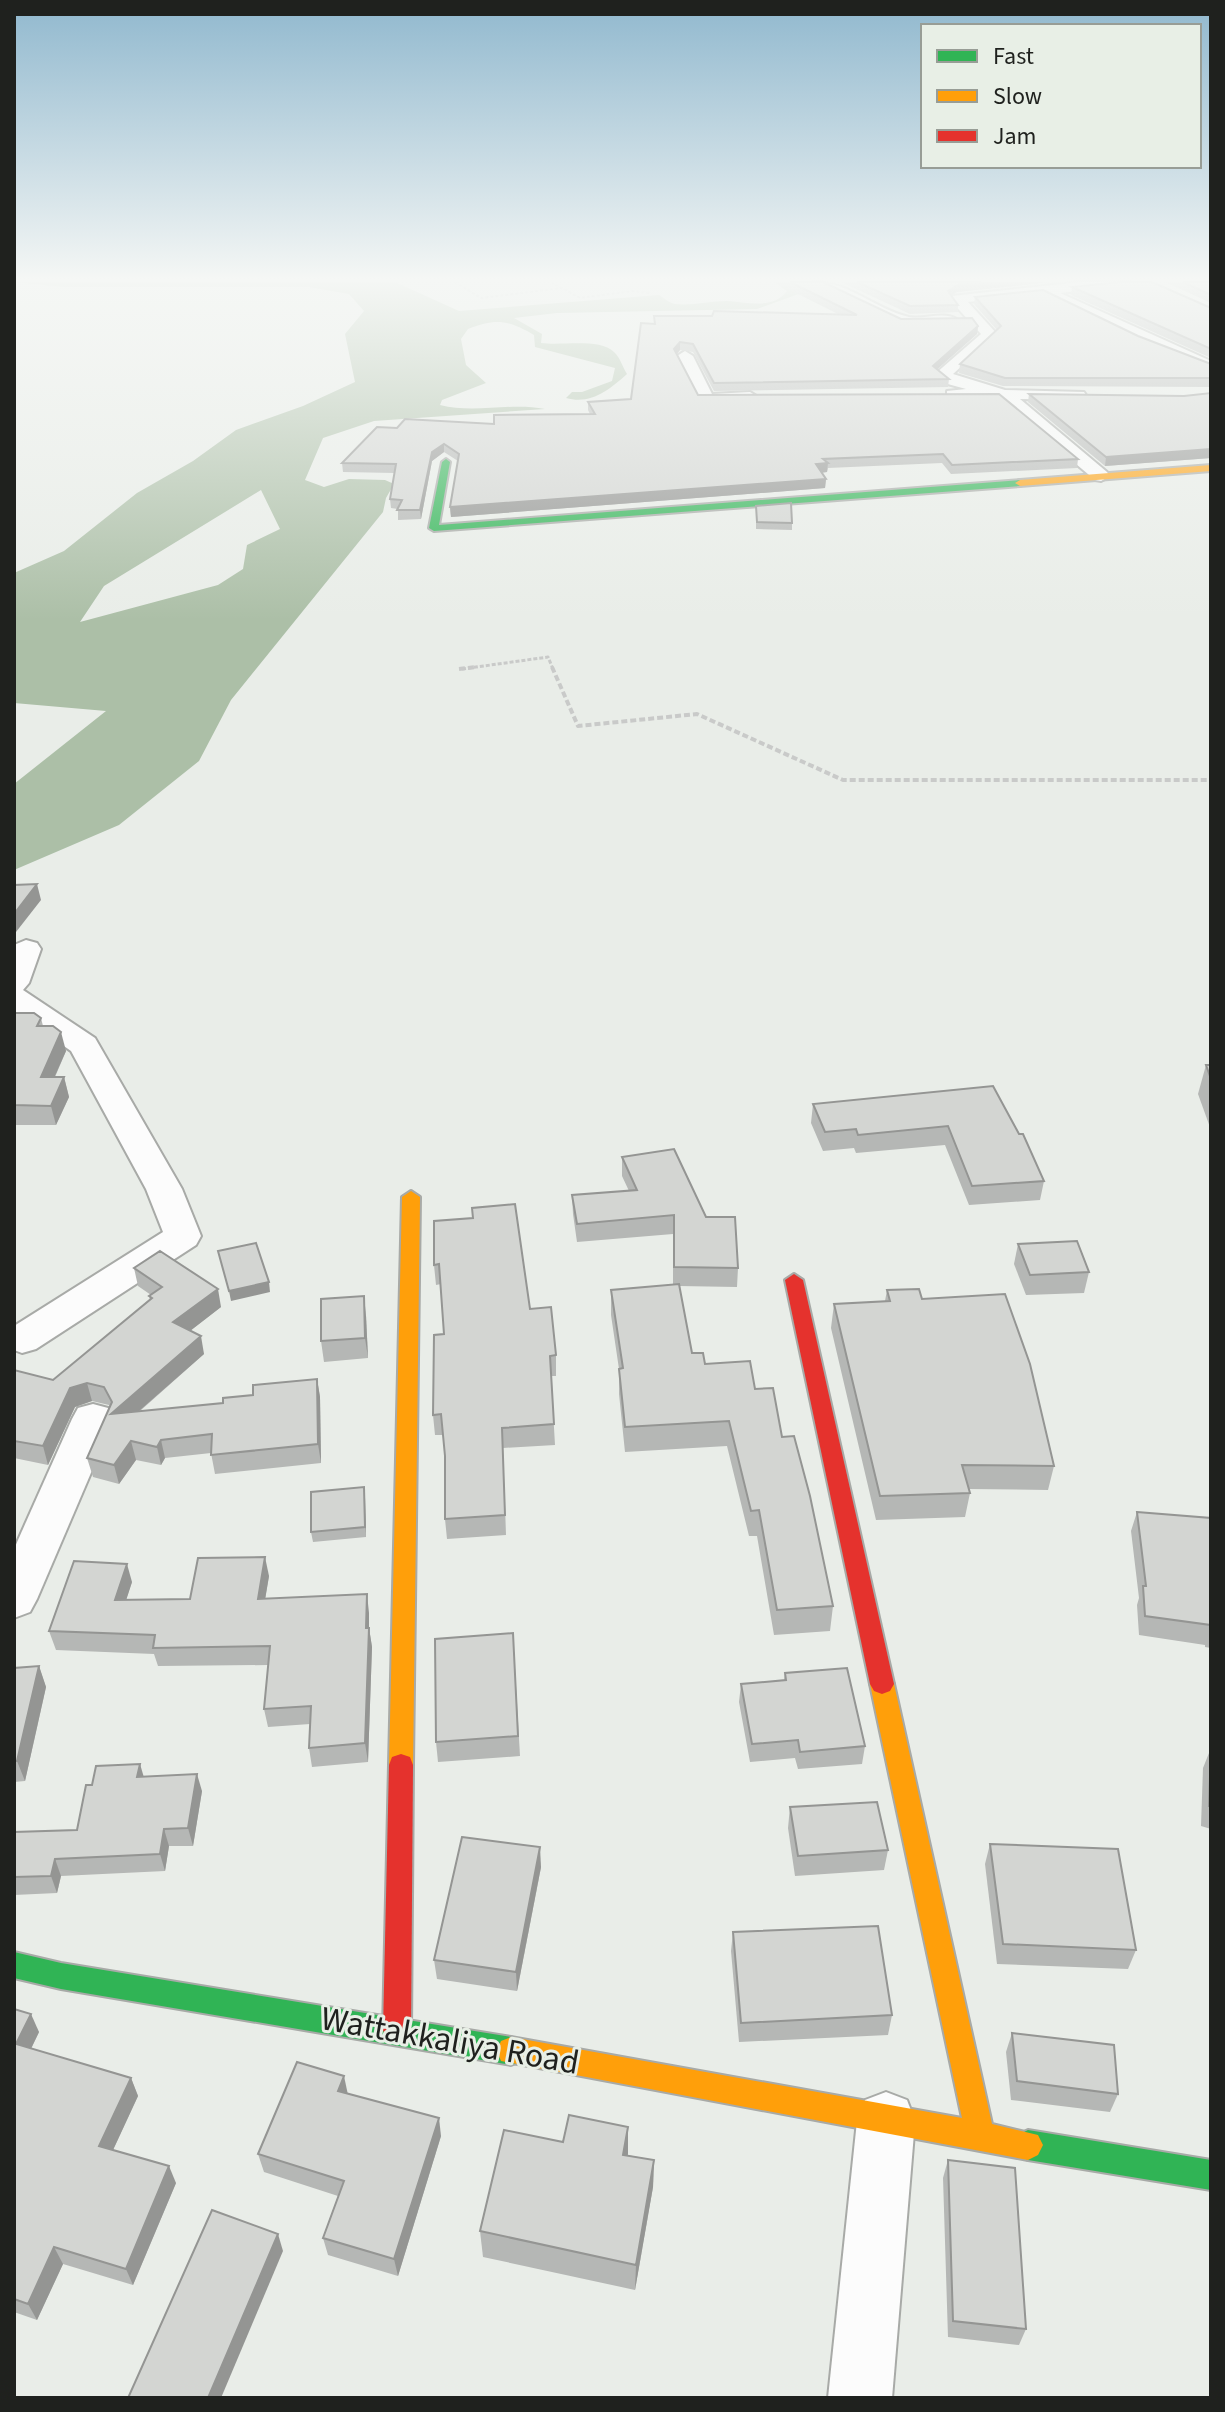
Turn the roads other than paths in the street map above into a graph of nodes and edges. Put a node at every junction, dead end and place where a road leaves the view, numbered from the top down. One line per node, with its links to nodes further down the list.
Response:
1 (1003, 394): 8 (street)
2 (704, 395): 5 (street)
3 (1053, 395): 4 (street)
4 (1093, 395)
5 (767, 397)
6 (446, 462): 8 (street)
7 (1211, 468): 8 (street)
8 (1101, 476)
9 (26, 949): 10 (street)
10 (14, 983)
11 (14, 997): 14 (street)
12 (411, 1197): 18 (street)
13 (794, 1280): 20 (street)
14 (17, 1341)
15 (93, 1419): 16 (street)
16 (14, 1599)
17 (14, 1965): 18 (street, Wattakkaliya Road)
18 (397, 2030): 19 (street, Wattakkaliya Road)
19 (886, 2121): 20 (street, Wattakkaliya Road); 22 (street)
20 (980, 2135): 21 (street, Wattakkaliya Road)
21 (1211, 2175)
22 (860, 2398)

